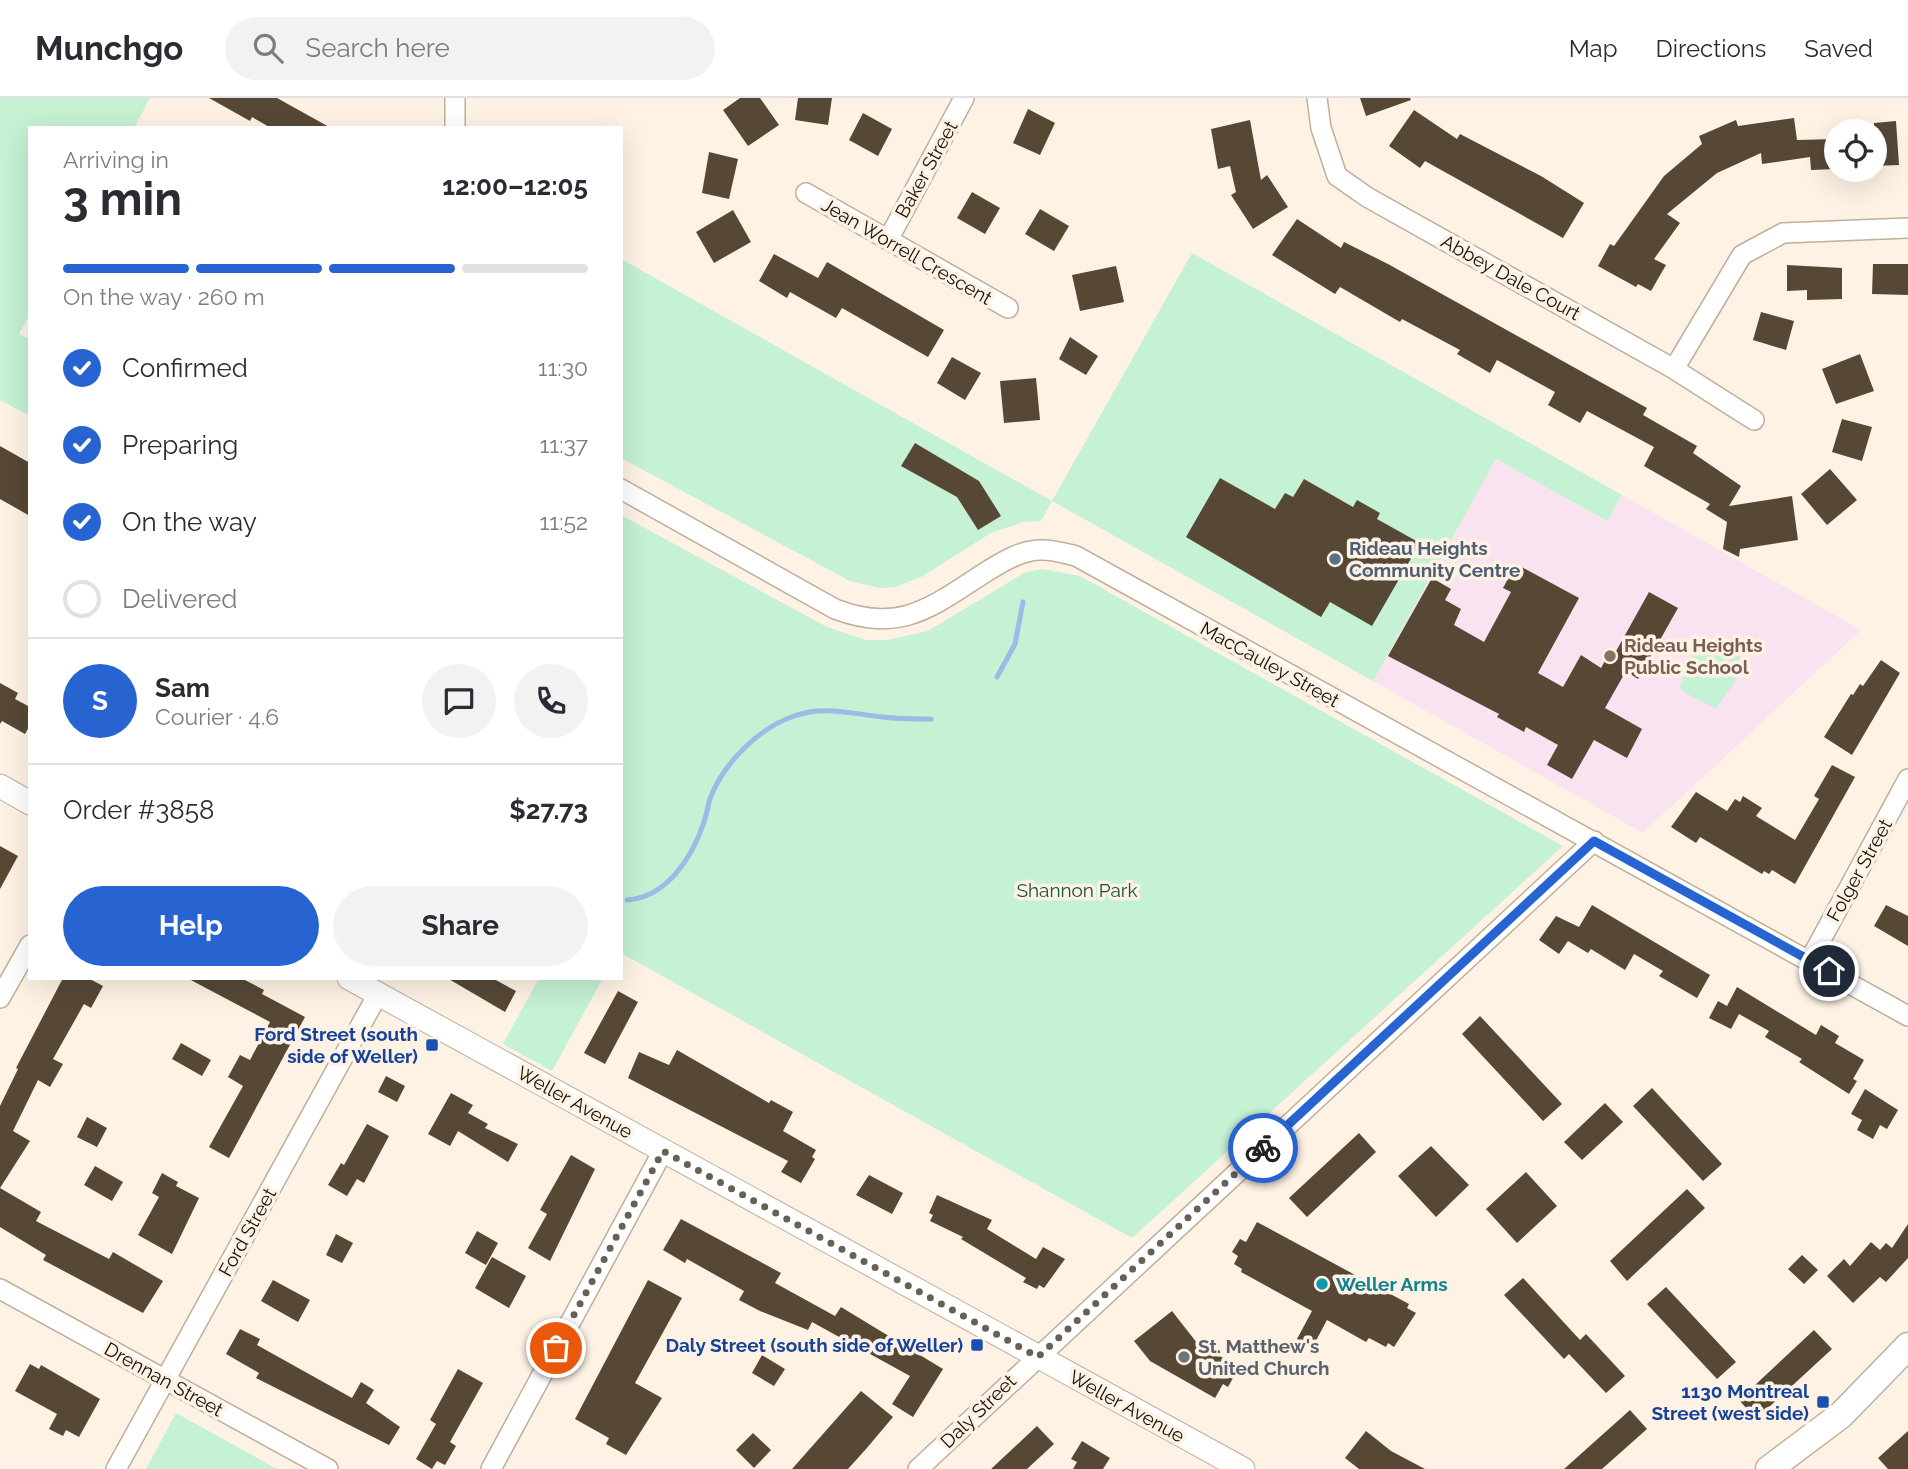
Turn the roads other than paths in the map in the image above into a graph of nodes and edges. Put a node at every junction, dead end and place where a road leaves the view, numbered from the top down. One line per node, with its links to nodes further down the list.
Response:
1 (455, 98): 4 (street)
2 (964, 98): 7 (street, Baker Street)
3 (1317, 98): 9 (street, Abbey Dale Court)
4 (455, 126)
5 (806, 193): 7 (street, Jean Worrell Crescent)
6 (1908, 228): 9 (street)
7 (888, 240): 8 (street, Jean Worrell Crescent)
8 (1008, 308)
9 (1674, 369): 10 (street, Abbey Dale Court)
10 (1754, 420)
11 (623, 490): 15 (street, MacCauley Street)
12 (1908, 779): 17 (street, Folger Street)
13 (0, 786): 14 (street)
14 (28, 802)
15 (1594, 841): 17 (street, MacCauley Street); 25 (street, Daly Street)
16 (28, 949): 20 (street)
17 (1810, 960): 21 (street, MacCauley Street)
18 (353, 980): 19 (street, Weller Avenue)
19 (378, 994): 22 (street, Weller Avenue); 26 (street, Ford Street)
20 (0, 998)
21 (1908, 1016)
22 (663, 1151): 25 (street, Weller Avenue); 29 (street)
23 (0, 1289): 26 (street, Drennan Street)
24 (1908, 1346): 32 (main road)
25 (1038, 1357): 30 (street, Daly Street); 31 (street, Weller Avenue)
26 (165, 1380): 27 (street, Ford Street); 28 (street, Drennan Street)
27 (116, 1469)
28 (328, 1469)
29 (491, 1469)
30 (918, 1469)
31 (1243, 1469)
32 (1769, 1469)

